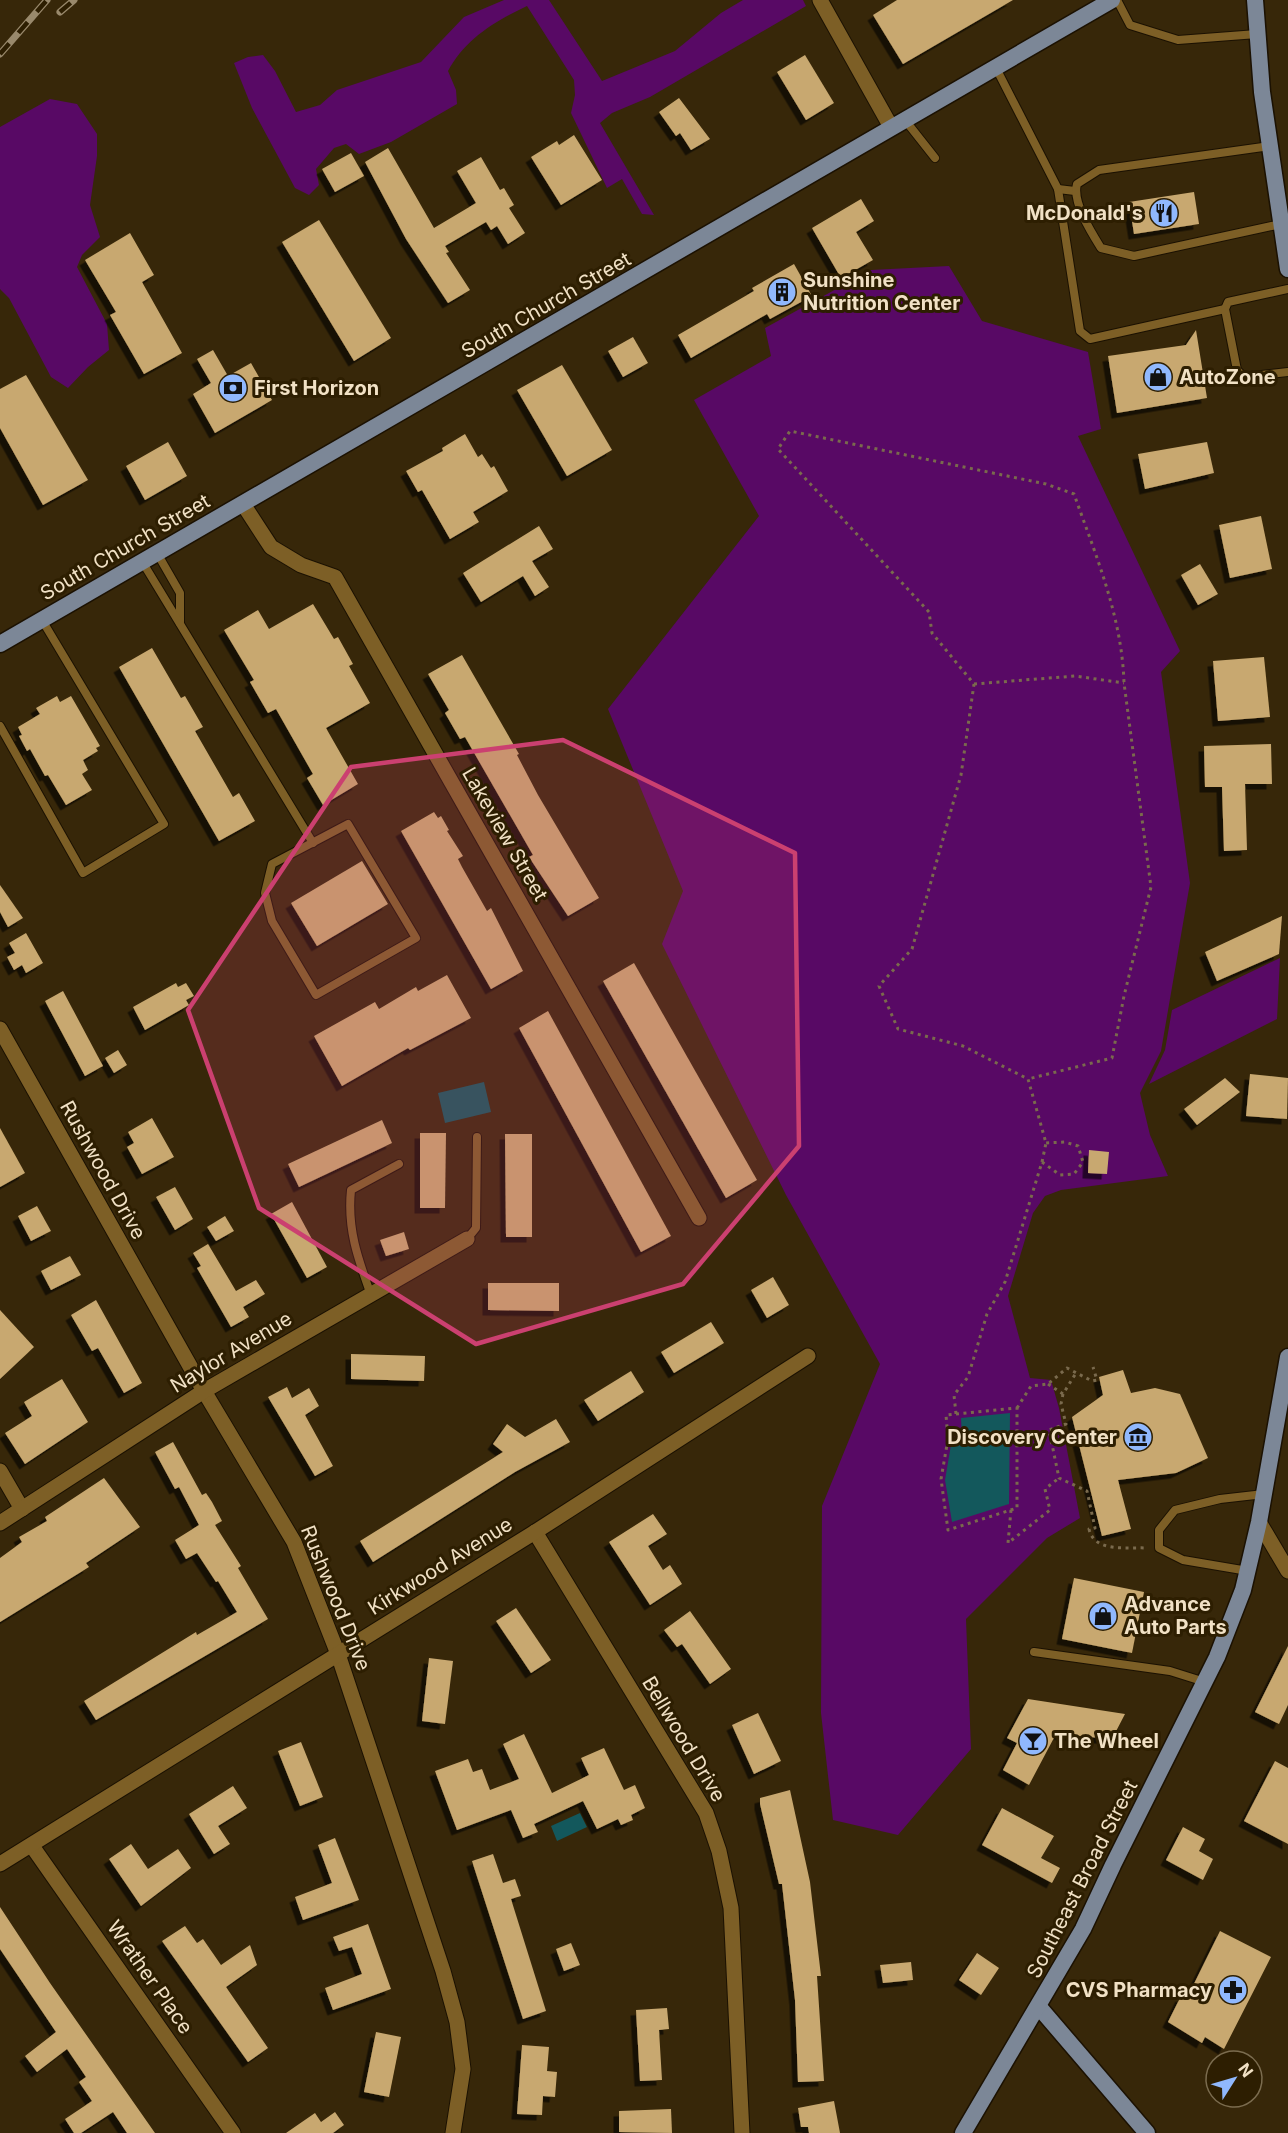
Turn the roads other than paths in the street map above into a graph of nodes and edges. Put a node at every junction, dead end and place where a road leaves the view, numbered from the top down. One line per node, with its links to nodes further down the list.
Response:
1 (820, 0): 7 (street)
2 (1112, 0): 6 (main road, South Church Street)
3 (1117, 0): 5 (lane)
4 (1255, 0): 5 (main road)
5 (1257, 34): 8 (main road)
6 (996, 68): 7 (main road, South Church Street); 10 (lane)
7 (898, 124): 9 (lane); 17 (main road, South Church Street)
8 (1270, 146): 11 (lane); 12 (main road)
9 (935, 158)
10 (1058, 189): 11 (lane); 15 (lane)
11 (1075, 191): 12 (lane)
12 (1281, 224): 13 (main road)
13 (1288, 269)
14 (1288, 289): 15 (lane)
15 (1225, 309): 16 (lane)
16 (1288, 372)
17 (243, 504): 18 (main road, South Church Street); 28 (street, Lakeview Street)
18 (157, 553): 19 (main road, South Church Street); 21 (lane)
19 (143, 563): 20 (main road, South Church Street); 21 (lane)
20 (42, 620): 22 (main road, South Church Street); 23 (lane)
21 (180, 625): 24 (lane)
22 (0, 644)
23 (0, 726)
24 (313, 843): 24 (lane)
25 (0, 1029): 33 (street, Rushwood Drive)
26 (477, 1137): 29 (lane)
27 (399, 1164): 30 (lane)
28 (699, 1218)
29 (466, 1239): 30 (street, Naylor Avenue)
30 (371, 1294): 33 (street, Naylor Avenue)
31 (808, 1356): 39 (street, Kirkwood Avenue)
32 (1288, 1357): 35 (main road, Southeast Broad Street)
33 (204, 1391): 36 (street, Naylor Avenue); 43 (street, Rushwood Drive)
34 (0, 1471): 36 (street)
35 (1264, 1494): 37 (main road, Southeast Broad Street); 40 (lane)
36 (22, 1509): 38 (street, Naylor Avenue)
37 (1259, 1522): 40 (main road, Southeast Broad Street); 41 (street)
38 (0, 1523)
39 (535, 1532): 43 (street, Kirkwood Avenue); 50 (street, Bellwood Drive)
40 (1248, 1571): 44 (main road, Southeast Broad Street)
41 (1288, 1571)
42 (1034, 1652): 44 (lane)
43 (338, 1654): 45 (street, Kirkwood Avenue); 49 (street, Rushwood Drive)
44 (1205, 1682): 47 (main road, Southeast Broad Street)
45 (32, 1846): 46 (street, Kirkwood Avenue); 48 (street, Wrather Place)
46 (0, 1864)
47 (1039, 2007): 51 (main road, Southeast Broad Street); 52 (main road)
48 (233, 2133)
49 (453, 2133)
50 (742, 2133)
51 (963, 2133)
52 (1147, 2133)

